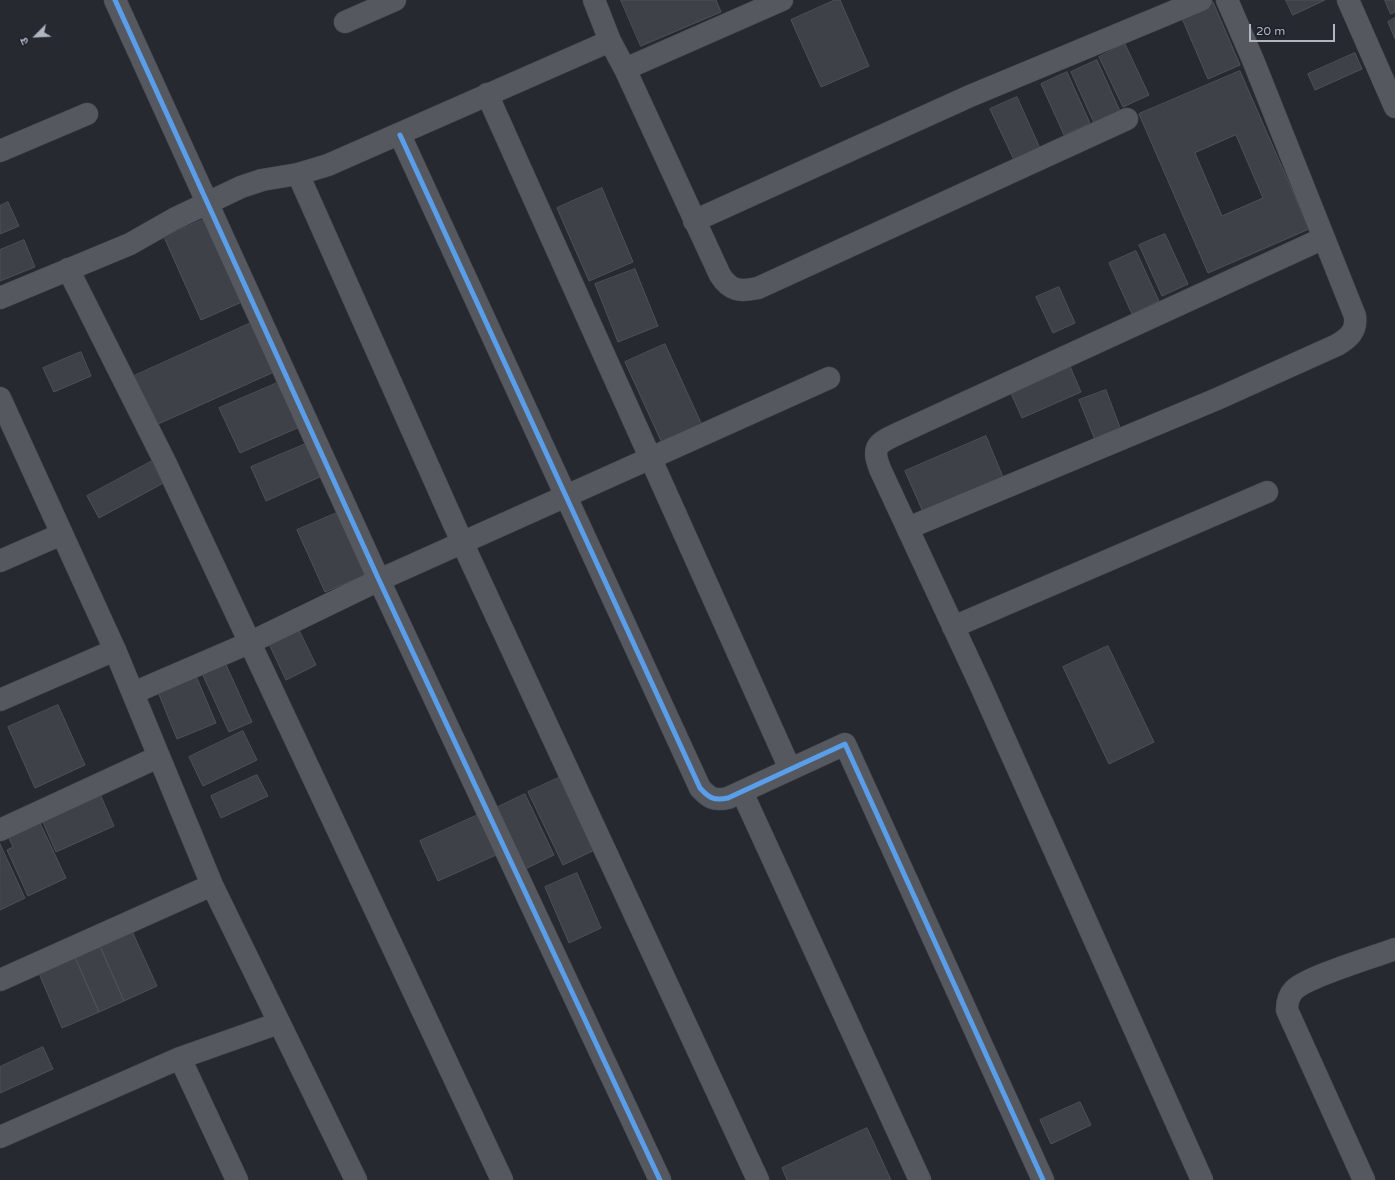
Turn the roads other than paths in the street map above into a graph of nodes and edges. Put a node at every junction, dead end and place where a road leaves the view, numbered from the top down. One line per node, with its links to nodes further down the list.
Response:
1 (115, 0): 18 (street)
2 (395, 0): 8 (street)
3 (594, 0): 9 (street)
4 (782, 0): 10 (street)
5 (1201, 0): 19 (street)
6 (1227, 0): 20 (street)
7 (1348, 0): 12 (street)
8 (345, 22)
9 (610, 42): 10 (street); 11 (street)
10 (625, 69): 19 (street)
11 (487, 94): 15 (street); 26 (street)
12 (1395, 107)
13 (87, 114): 16 (street)
14 (1127, 118): 19 (street)
15 (400, 135): 17 (street); 28 (street)
16 (0, 151)
17 (298, 174): 18 (street); 31 (street)
18 (206, 204): 21 (street); 33 (street)
19 (694, 221)
20 (1324, 238): 29 (street); 29 (street)
21 (68, 269): 22 (street); 35 (street)
22 (0, 298)
23 (829, 378): 26 (street)
24 (0, 398): 25 (street)
25 (6, 430): 30 (street)
26 (650, 459): 28 (street); 40 (street)
27 (1267, 492): 34 (street)
28 (566, 497): 31 (street); 41 (street)
29 (908, 528): 34 (street)
30 (62, 534): 32 (street); 36 (street)
31 (462, 542): 33 (street); 53 (street)
32 (0, 561)
33 (379, 580): 35 (street); 52 (street)
34 (953, 627): 56 (street)
35 (250, 643): 37 (street); 51 (street)
36 (114, 650): 37 (street); 38 (street)
37 (133, 693): 39 (street)
38 (0, 700)
39 (158, 757): 42 (street); 43 (street)
40 (790, 769): 41 (street); 55 (street)
41 (742, 792): 54 (street)
42 (0, 830)
43 (212, 885): 45 (street); 46 (street)
44 (1395, 949): 57 (street)
45 (0, 980)
46 (279, 1023): 47 (street); 50 (street)
47 (180, 1058): 48 (street); 49 (street)
48 (0, 1137)
49 (237, 1180)
50 (356, 1180)
51 (502, 1180)
52 (660, 1180)
53 (758, 1180)
54 (920, 1180)
55 (1043, 1180)
56 (1202, 1180)
57 (1364, 1180)

